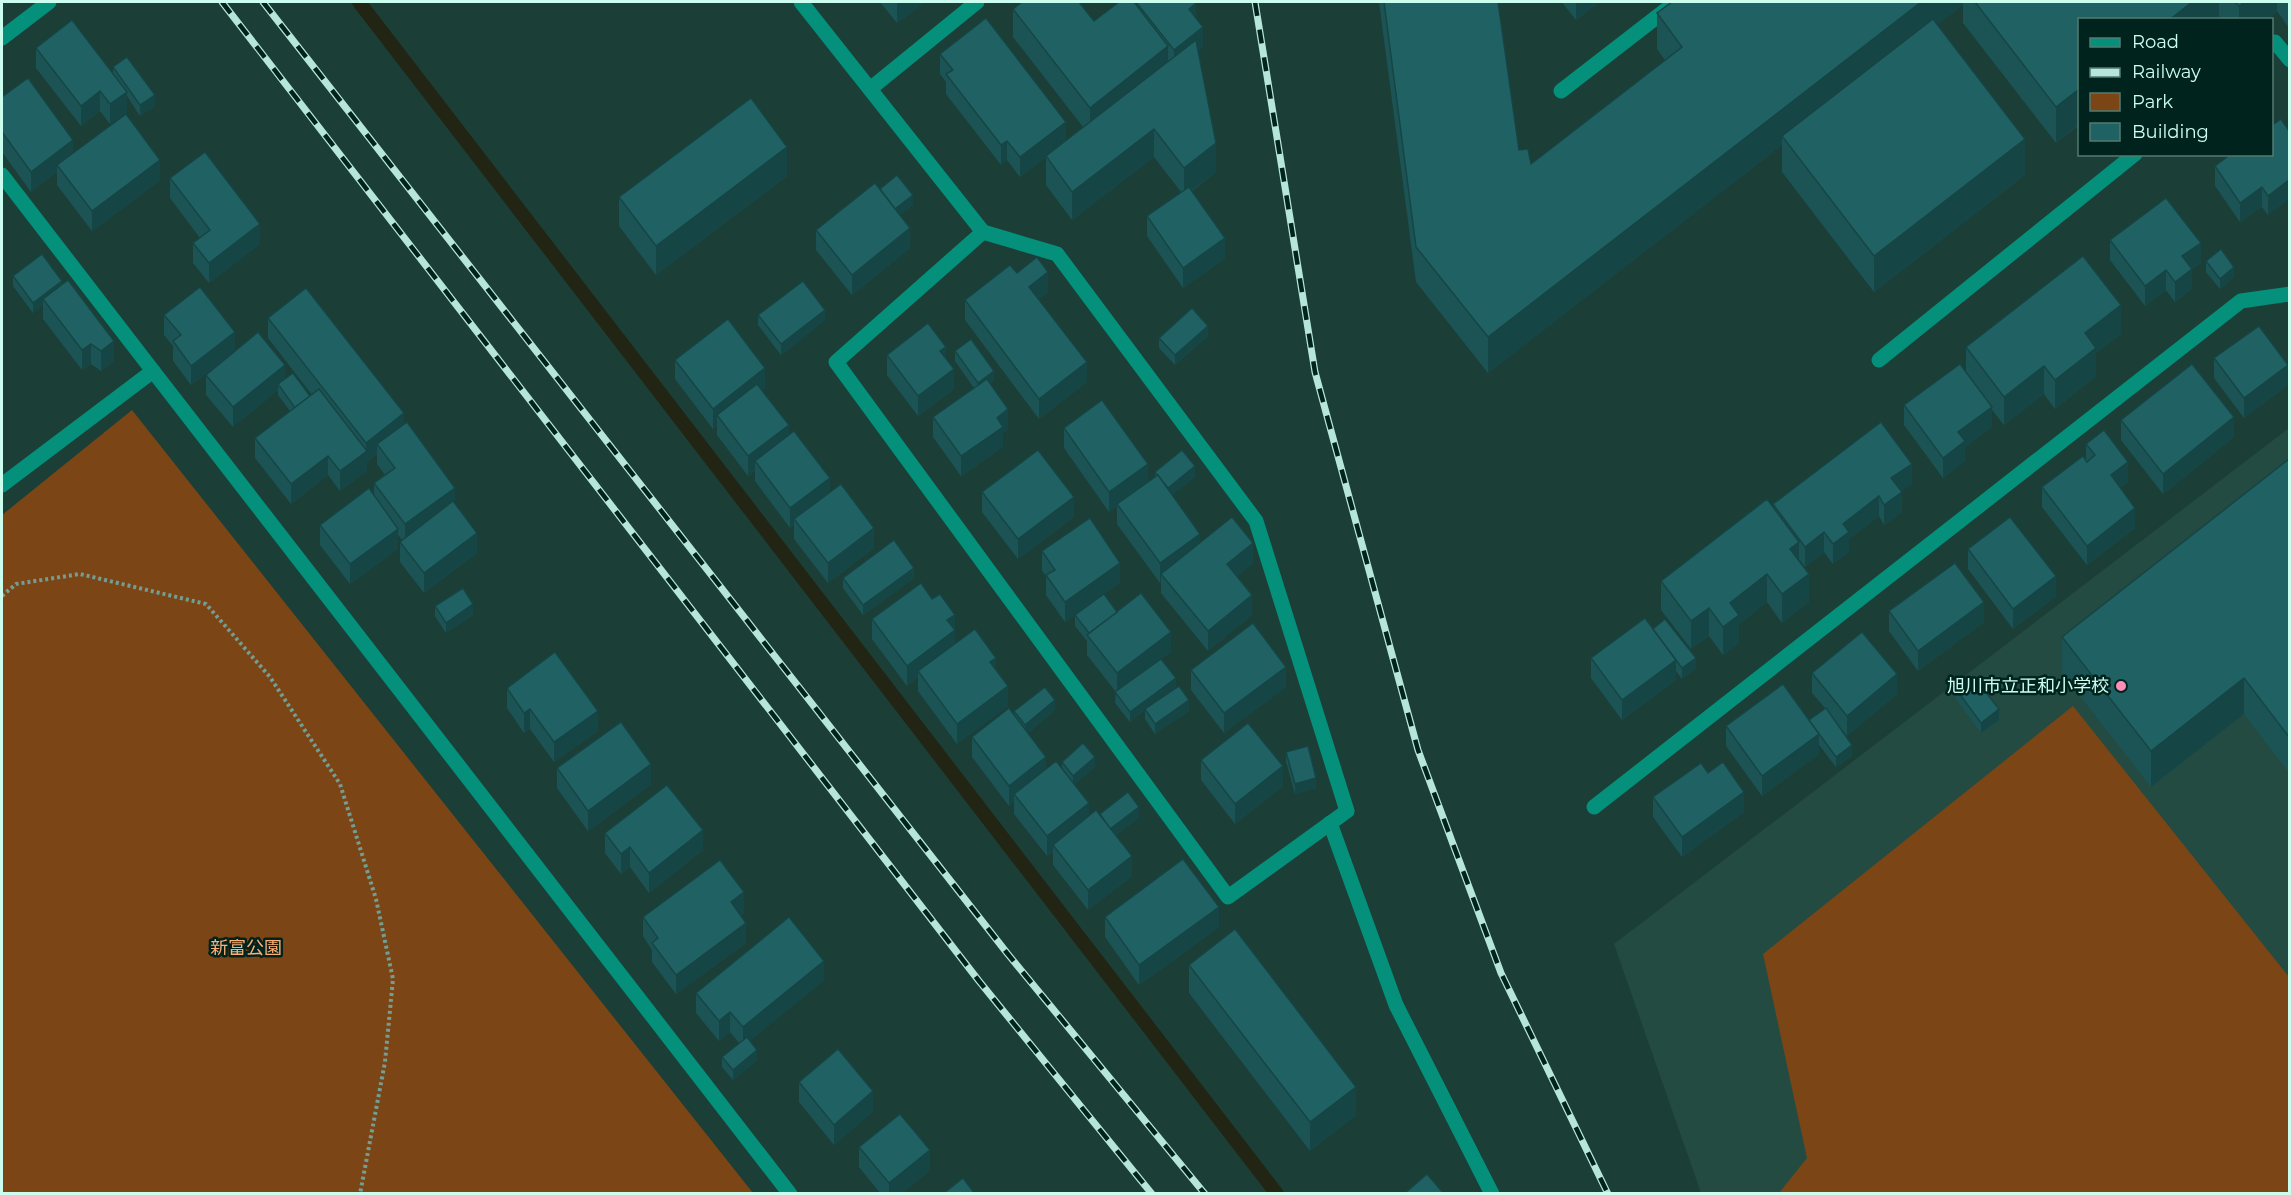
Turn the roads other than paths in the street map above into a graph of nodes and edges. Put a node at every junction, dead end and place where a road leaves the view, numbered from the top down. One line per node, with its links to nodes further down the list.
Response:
1 (49, 2): 5 (street)
2 (801, 2): 8 (street)
3 (977, 2): 8 (street)
4 (1676, 2): 9 (street)
5 (2, 38)
6 (2273, 44): 7 (street)
7 (2289, 60)
8 (870, 89): 12 (street)
9 (1561, 91)
10 (2133, 156): 14 (street)
11 (2, 175): 15 (street)
12 (983, 232): 18 (street); 18 (street)
13 (2289, 294): 17 (street)
14 (1879, 360)
15 (153, 371): 16 (street); 19 (street)
16 (2, 485)
17 (1594, 807)
18 (1330, 823): 20 (street)
19 (790, 1194)
20 (1492, 1194)

